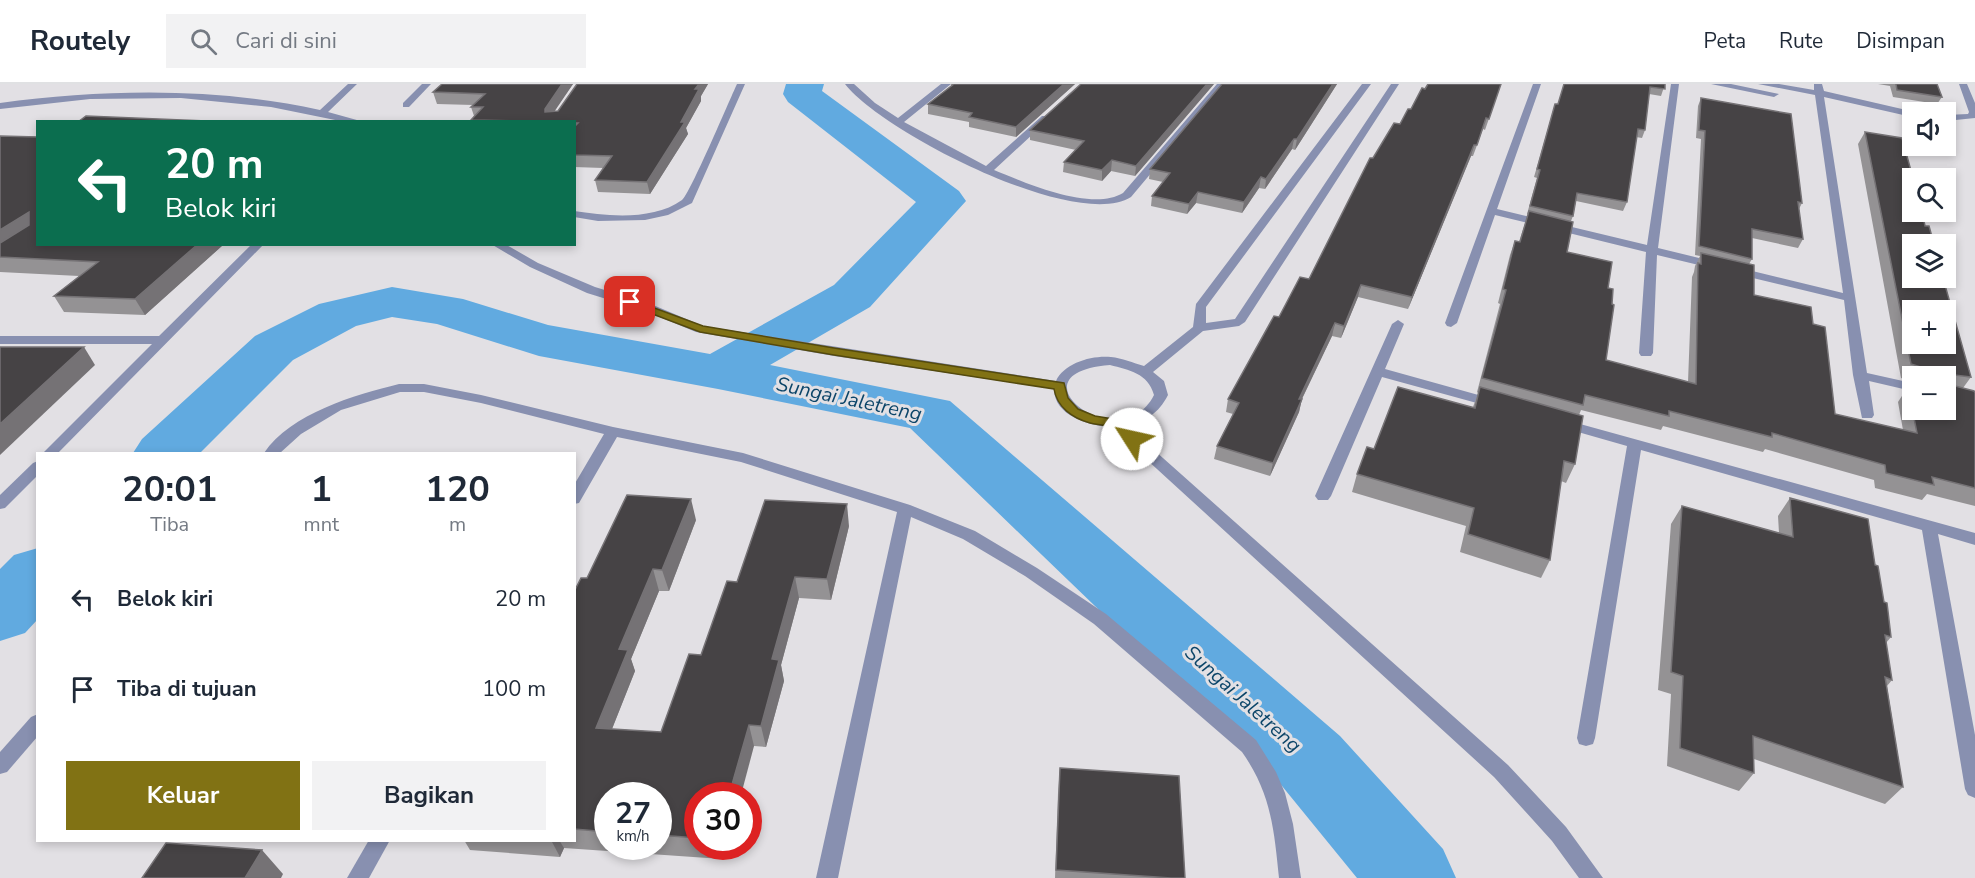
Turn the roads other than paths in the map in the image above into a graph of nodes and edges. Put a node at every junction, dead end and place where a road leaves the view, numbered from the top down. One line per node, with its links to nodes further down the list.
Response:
1 (353, 84): 18 (street)
2 (427, 84): 15 (street)
3 (741, 84): 25 (street)
4 (849, 84): 22 (street)
5 (947, 84): 22 (street)
6 (1222, 84): 23 (street)
7 (1367, 84): 32 (street)
8 (1395, 84): 32 (street)
9 (1537, 84): 24 (street)
10 (1675, 84): 28 (street)
11 (1715, 84): 14 (street)
12 (1762, 84): 14 (street)
13 (1963, 84): 20 (street)
14 (1819, 93): 19 (street); 29 (street)
15 (406, 105)
16 (0, 106): 18 (street)
17 (1057, 108): 23 (street)
18 (323, 112): 21 (street)
19 (1902, 112)
20 (1956, 118)
21 (353, 120)
22 (898, 122): 23 (street)
23 (987, 171)
24 (1491, 211): 28 (street); 30 (street)
25 (576, 214)
26 (257, 246): 34 (street)
27 (500, 246): 40 (street)
28 (1652, 250): 29 (street); 35 (street)
29 (1849, 298): 38 (street)
30 (1451, 323)
31 (1398, 324): 37 (street)
32 (1199, 328): 36 (street)
33 (0, 340): 34 (street)
34 (160, 340): 47 (street)
35 (1646, 353)
36 (1146, 371): 40 (street); 44 (street)
37 (1377, 371): 41 (street); 51 (street)
38 (1860, 375): 39 (street); 42 (street)
39 (1902, 385)
40 (1060, 386): 44 (street)
41 (1511, 409)
42 (1867, 415)
43 (1545, 418): 46 (street)
44 (1115, 423): 64 (street)
45 (613, 432): 48 (street); 50 (street); 53 (street)
46 (1635, 443): 54 (street); 57 (street)
47 (51, 452)
48 (272, 452)
49 (36, 468): 52 (street)
50 (576, 496)
51 (1323, 496)
52 (0, 504)
53 (905, 509): 62 (street); 63 (street)
54 (1929, 526): 55 (street); 59 (street)
55 (1975, 539)
56 (36, 724): 58 (street)
57 (1586, 738)
58 (0, 766)
59 (1975, 789)
60 (379, 842): 61 (street)
61 (358, 878)
62 (827, 878)
63 (1290, 878)
64 (1592, 878)

